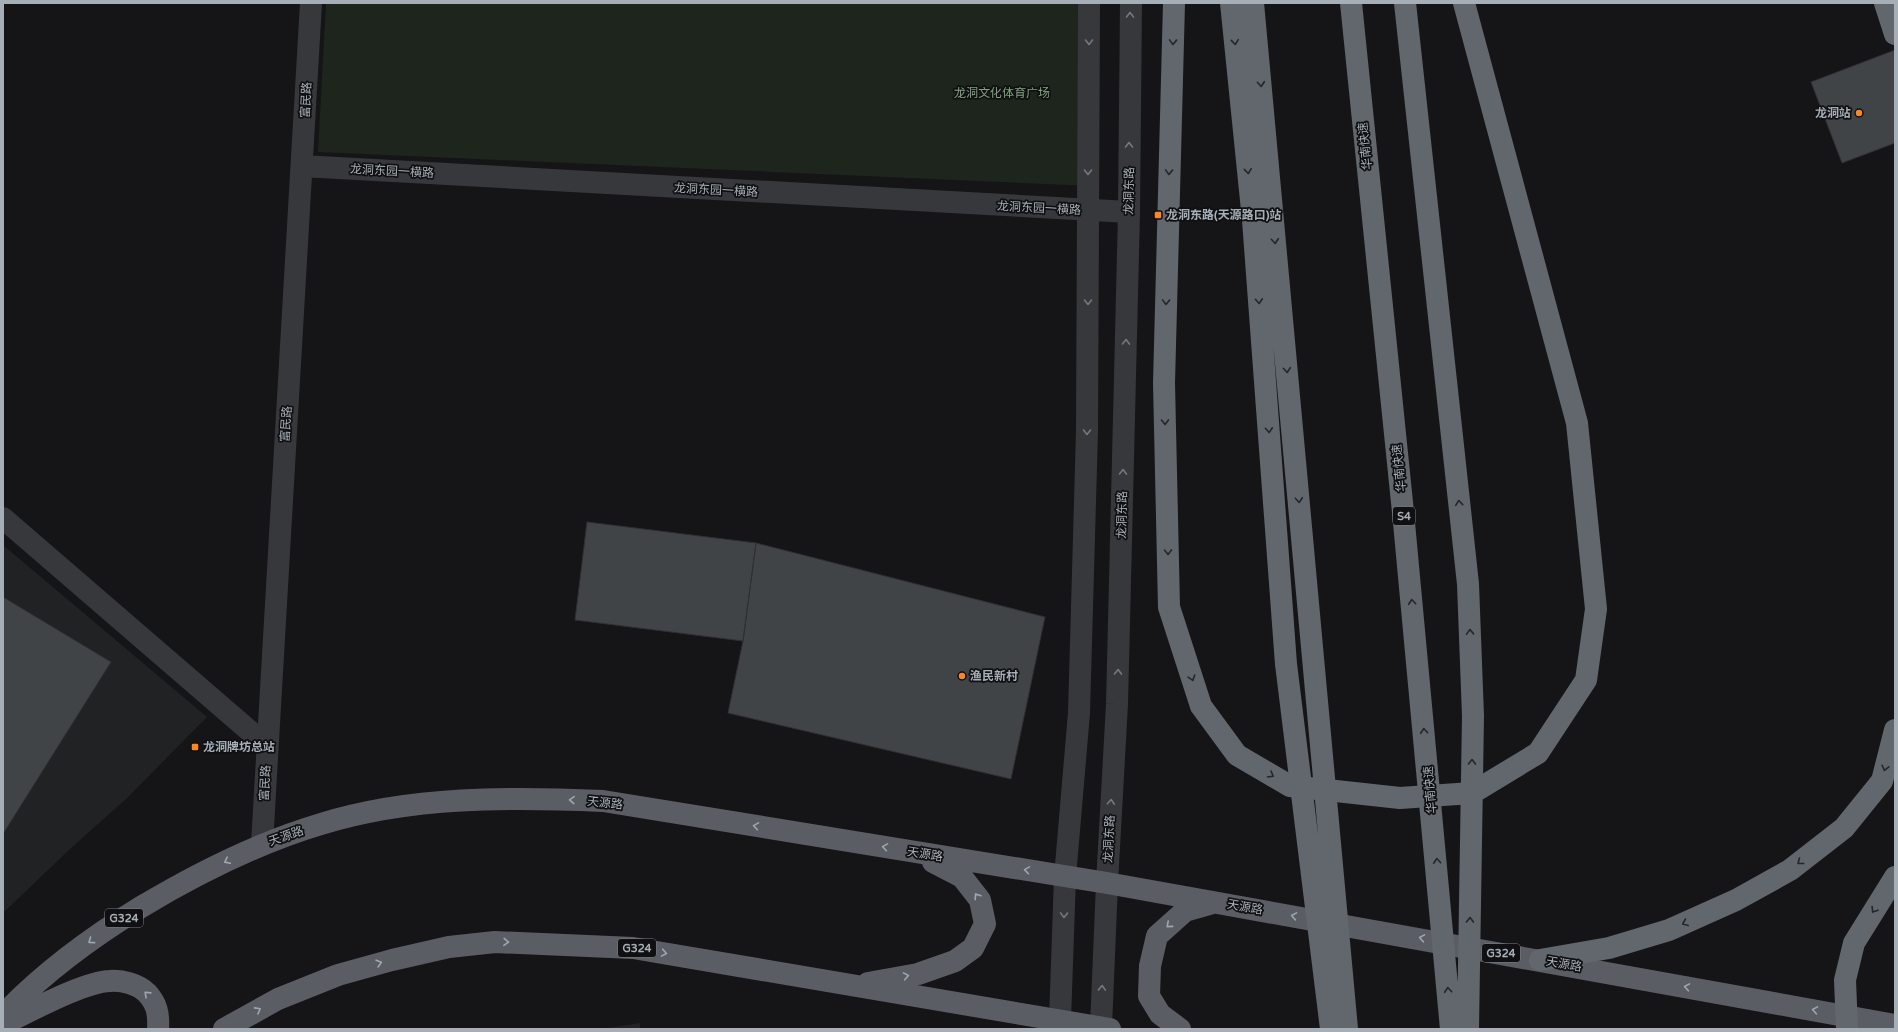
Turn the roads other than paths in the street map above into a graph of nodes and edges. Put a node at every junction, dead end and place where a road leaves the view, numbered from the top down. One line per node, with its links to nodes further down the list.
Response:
1 (311, 3): 12 (street, 富民路)
2 (1089, 3): 13 (street, one-way to 13)
3 (1130, 3): 14 (street, 龙洞东路, one-way to 3)
4 (1174, 3): 9 (highway, one-way to 9)
5 (1231, 3): 34 (highway, one-way to 34, bridge)
6 (1253, 3): 35 (highway, one-way to 35, bridge)
7 (1351, 3): 36 (highway, 华南快速 / S4, one-way to 7, bridge)
8 (1405, 3): 37 (highway, one-way to 8, bridge)
9 (1464, 3)
10 (1885, 3): 11 (highway)
11 (1895, 34)
12 (302, 166): 13 (street, 龙洞东园一横路); 17 (street, 富民路)
13 (1088, 211): 14 (street, 龙洞东园一横路); 20 (street, one-way to 20)
14 (1129, 212): 22 (street, 龙洞东路, one-way to 14)
15 (3, 518): 17 (street)
16 (1895, 730): 24 (highway, one-way to 24)
17 (267, 746): 18 (street, 富民路)
18 (262, 844): 19 (highway, 天源路 / G324, one-way to 18); 26 (highway, 天源路 / G324, one-way to 26)
19 (913, 852): 20 (highway, 天源路 / G324, one-way to 19); 25 (highway, one-way to 19)
20 (1065, 876): 22 (highway, 天源路 / G324); 27 (street, one-way to 27)
21 (1895, 877): 38 (highway, one-way to 38, bridge)
22 (1107, 883): 23 (highway, 天源路 / G324); 30 (street, 龙洞东路, one-way to 22)
23 (1216, 902): 24 (highway, 天源路 / G324, one-way to 23); 33 (highway, one-way to 33)
24 (1540, 960): 29 (highway, 天源路 / G324, one-way to 24)
25 (854, 986): 27 (highway, G324); 32 (highway, G324, one-way to 25)
26 (3, 1015)
27 (1060, 1020): 30 (highway, G324)
28 (3, 1024): 31 (highway, one-way to 28)
29 (1895, 1025)
30 (1106, 1028)
31 (158, 1029)
32 (224, 1029)
33 (1180, 1029)
34 (1332, 1029)
35 (1347, 1029)
36 (1451, 1029)
37 (1468, 1029)
38 (1847, 1029)

